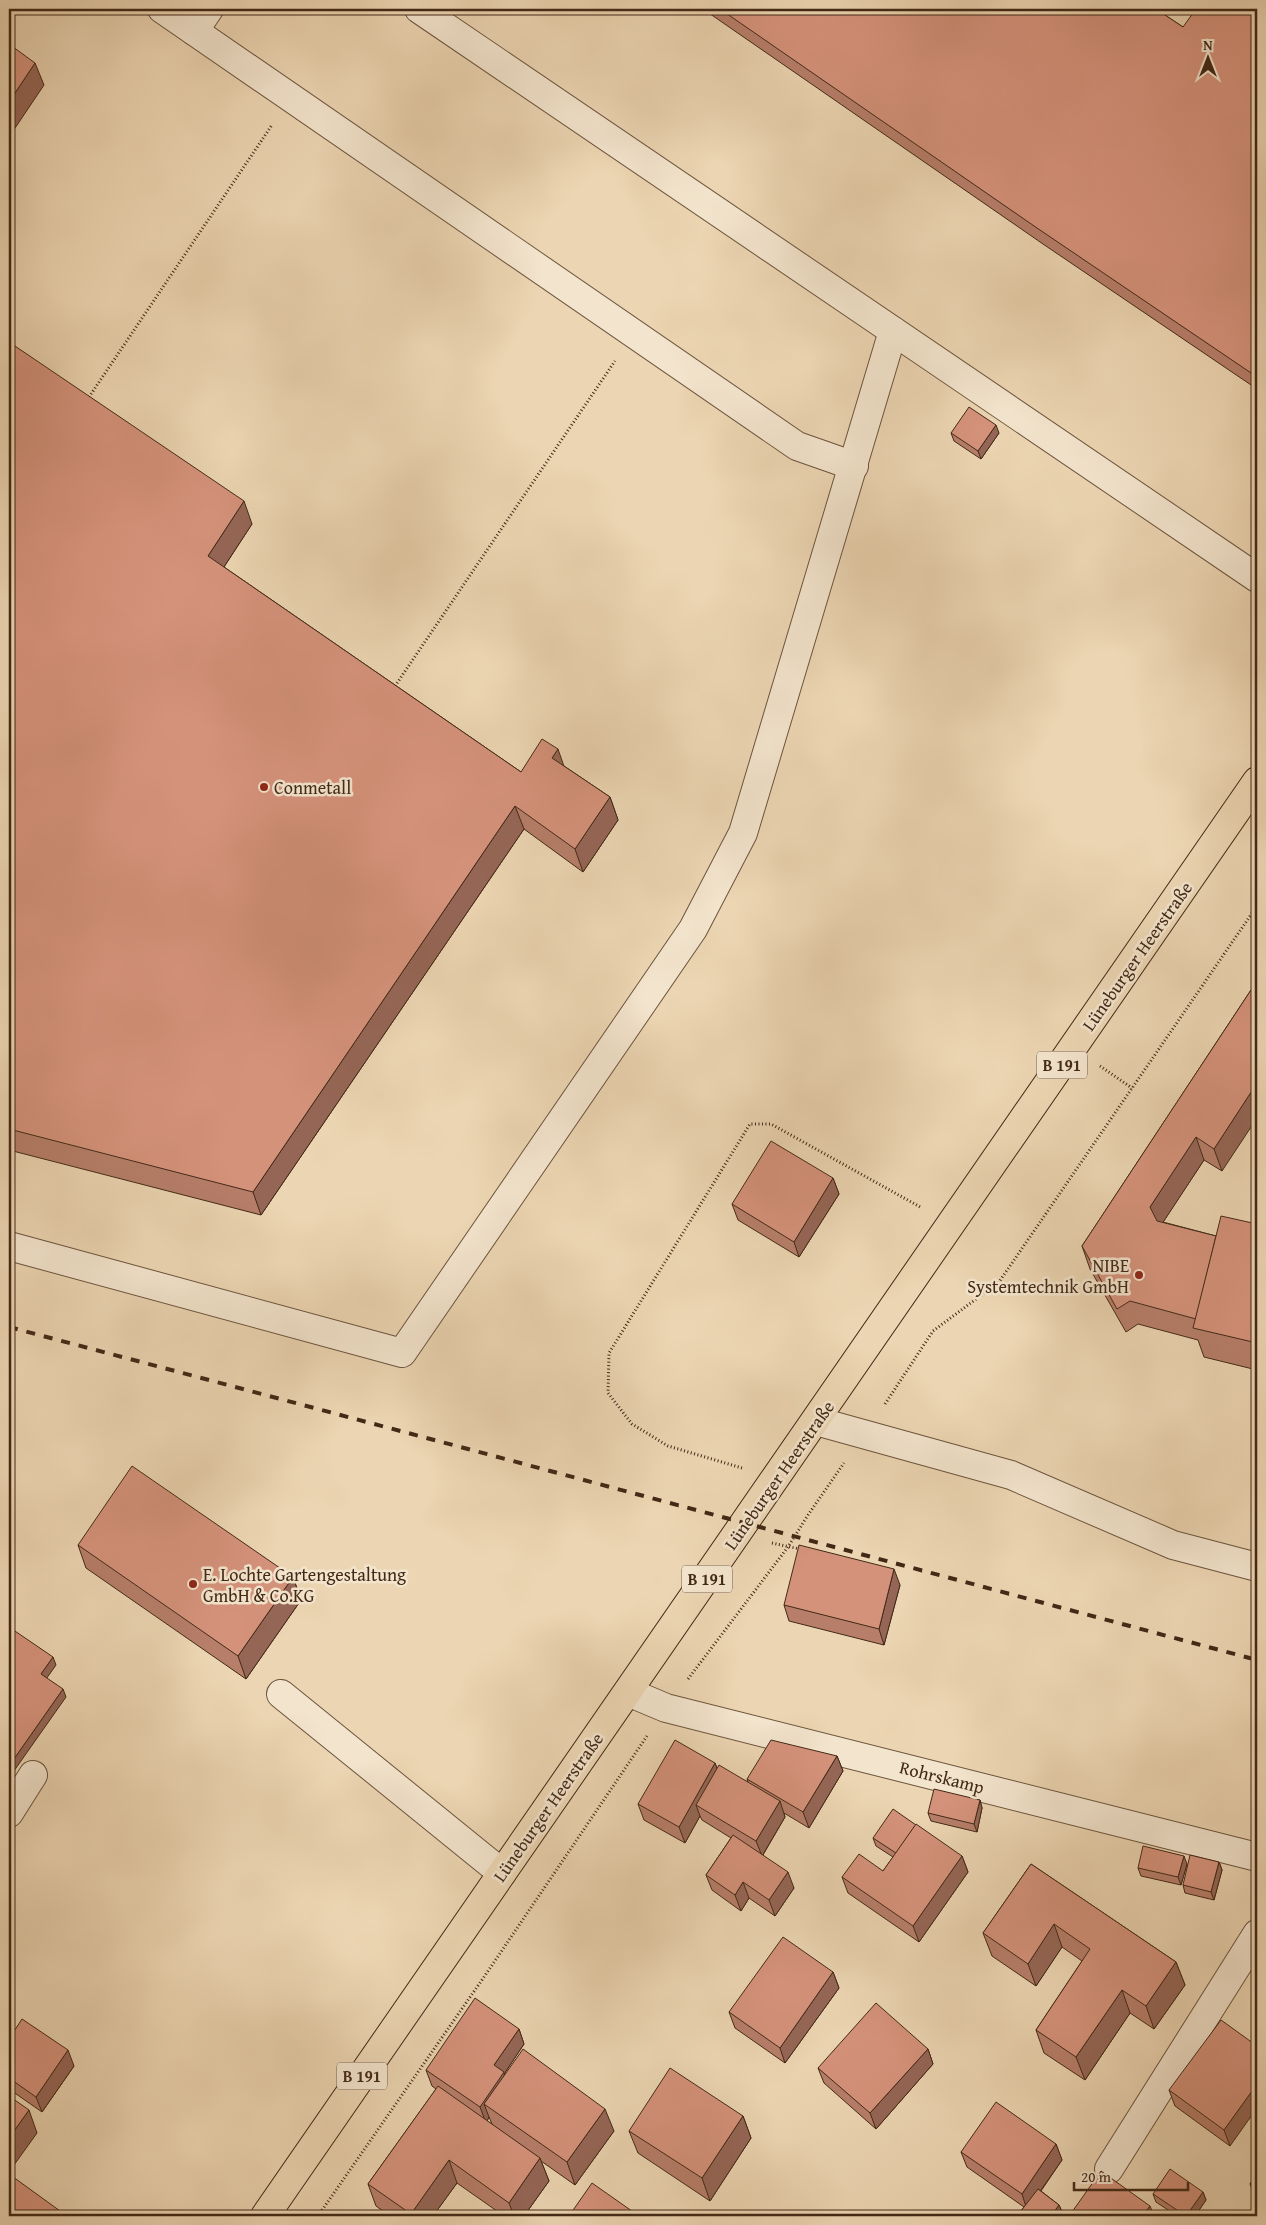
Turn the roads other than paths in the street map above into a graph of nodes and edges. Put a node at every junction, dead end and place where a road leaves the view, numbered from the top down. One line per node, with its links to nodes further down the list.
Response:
1 (162, 9): 4 (street)
2 (209, 9): 4 (street)
3 (419, 9): 5 (street)
4 (194, 31): 6 (street)
5 (893, 331): 6 (street); 7 (street)
6 (854, 466): 9 (street)
7 (1257, 578)
8 (1257, 781): 10 (main road, Lüneburger Heerstraße / B 191)
9 (9, 1246)
10 (816, 1421): 11 (street); 12 (main road, Lüneburger Heerstraße / B 191)
11 (1257, 1567)
12 (628, 1692): 16 (street, Rohrskamp); 17 (main road, Lüneburger Heerstraße / B 191)
13 (281, 1694): 17 (street)
14 (33, 1775): 15 (street)
15 (9, 1813)
16 (1257, 1856)
17 (502, 1873): 20 (main road, Lüneburger Heerstraße / B 191)
18 (1257, 1934): 19 (street)
19 (1109, 2168)
20 (265, 2216)

